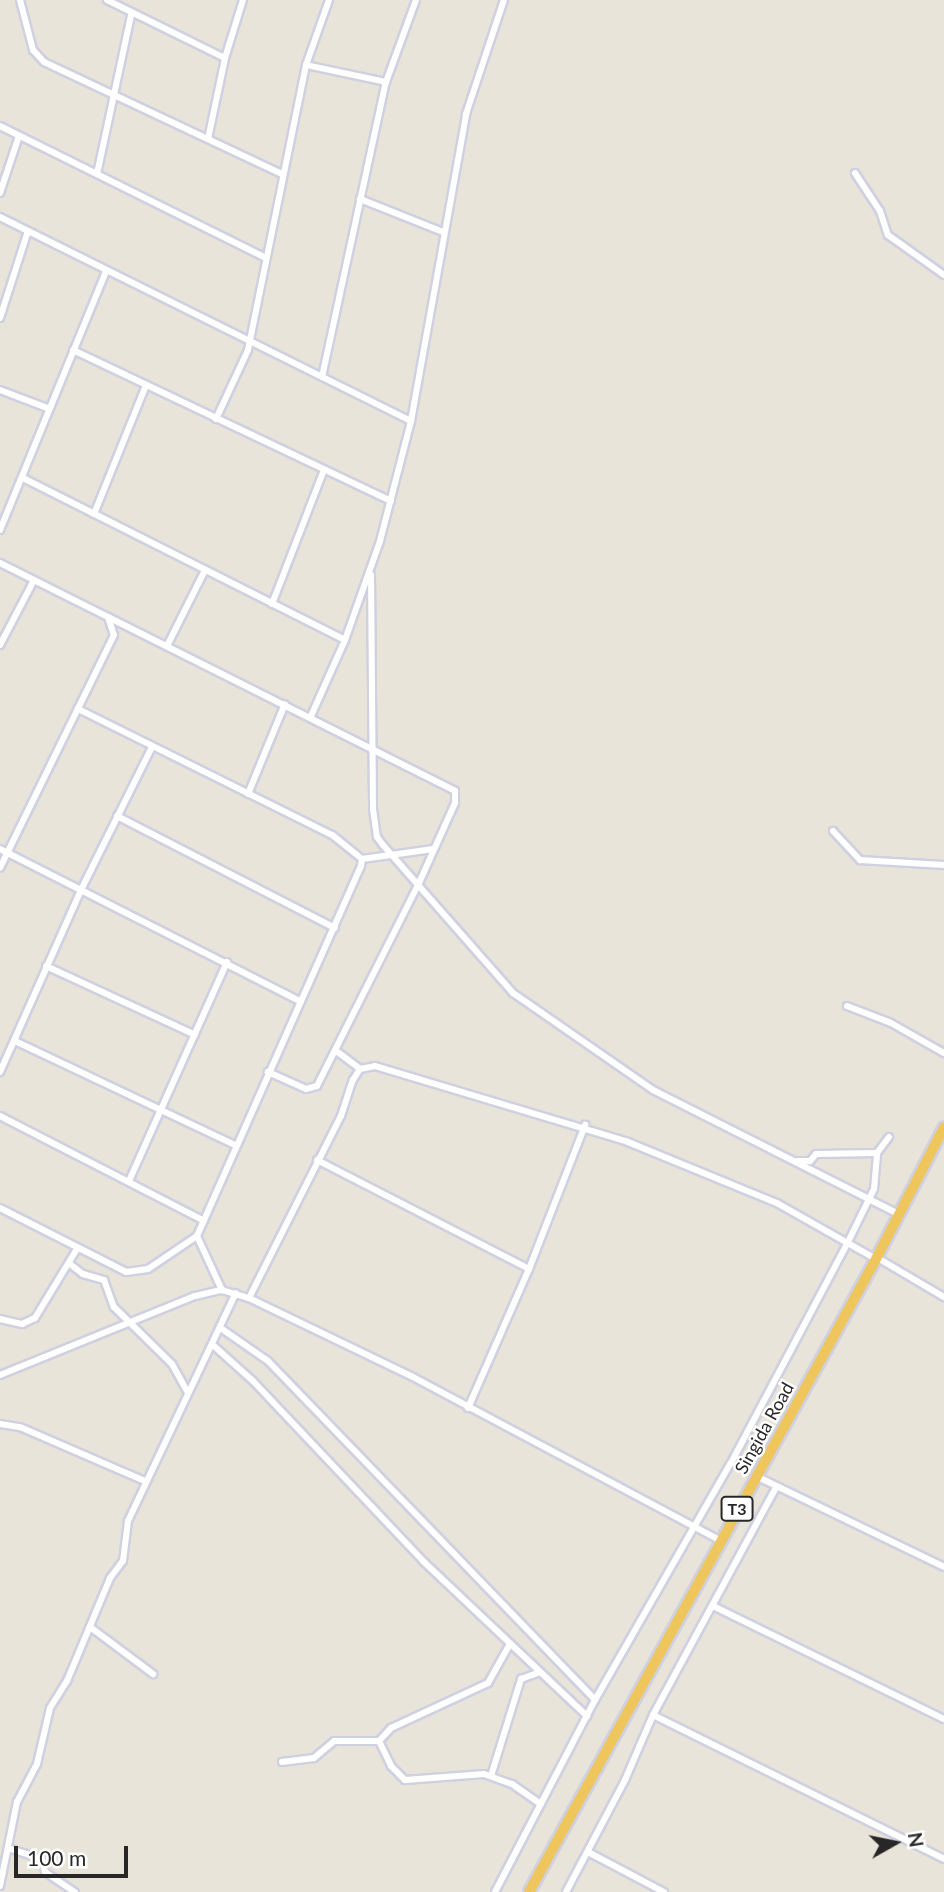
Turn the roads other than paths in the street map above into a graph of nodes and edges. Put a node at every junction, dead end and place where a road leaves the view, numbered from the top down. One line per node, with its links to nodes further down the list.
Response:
1 (20, 0): 11 (street)
2 (107, 0): 7 (street)
3 (243, 0): 8 (street)
4 (329, 0): 9 (street)
5 (416, 0): 10 (street)
6 (504, 0): 22 (street)
7 (131, 15): 8 (street); 11 (street)
8 (225, 58): 14 (street)
9 (306, 65): 10 (street); 17 (street)
10 (386, 82): 19 (street)
11 (114, 92): 14 (street); 16 (street)
12 (0, 126): 13 (street)
13 (19, 136): 16 (street); 18 (street)
14 (208, 139): 17 (street)
15 (855, 173): 25 (street)
16 (97, 174): 23 (street)
17 (282, 174): 23 (street)
18 (0, 193)
19 (360, 199): 22 (street); 30 (street)
20 (0, 217): 21 (street)
21 (28, 231): 24 (street); 26 (street)
22 (443, 232): 35 (street)
23 (266, 258): 28 (street)
24 (106, 271): 28 (street); 29 (street)
25 (944, 275)
26 (2, 309): 27 (street)
27 (0, 318)
28 (248, 339): 30 (street); 34 (street)
29 (73, 350): 31 (street); 33 (street)
30 (323, 377): 35 (street)
31 (146, 385): 34 (street); 39 (street)
32 (0, 390): 33 (street)
33 (50, 409): 37 (street)
34 (216, 419): 36 (street)
35 (411, 421): 38 (street)
36 (324, 470): 38 (street); 45 (street)
37 (23, 478): 39 (street); 40 (street)
38 (391, 501): 43 (street)
39 (94, 514): 42 (street)
40 (0, 530)
41 (0, 563): 44 (street)
42 (205, 570): 45 (street); 48 (street)
43 (371, 575): 47 (street); 54 (street)
44 (34, 580): 46 (street); 49 (street)
45 (272, 604): 47 (street)
46 (108, 617): 48 (street); 51 (street)
47 (345, 640): 52 (street)
48 (168, 644): 50 (street)
49 (0, 645)
50 (285, 704): 52 (street); 55 (street)
51 (78, 709): 53 (street); 59 (street)
52 (311, 716): 54 (street)
53 (152, 747): 55 (street); 56 (street)
54 (372, 747): 58 (street); 60 (street)
55 (248, 794): 61 (street)
56 (117, 816): 65 (street); 66 (street)
57 (832, 831): 62 (street)
58 (433, 849): 60 (street); 64 (street)
59 (4, 851): 63 (street); 65 (street)
60 (392, 853): 61 (street); 64 (street)
61 (362, 859): 66 (street)
62 (944, 865)
63 (0, 868)
64 (419, 883): 73 (street); 86 (street)
65 (80, 890): 67 (street); 68 (street)
66 (335, 928): 69 (street)
67 (227, 962): 69 (street); 71 (street)
68 (46, 966): 71 (street); 72 (street)
69 (300, 1001): 77 (street)
70 (847, 1006): 74 (street)
71 (195, 1035): 78 (street)
72 (15, 1041): 76 (street); 78 (street)
73 (335, 1050): 75 (street); 77 (street)
74 (944, 1053)
75 (360, 1069): 80 (street); 85 (street)
76 (0, 1072)
77 (268, 1072): 83 (street)
78 (160, 1110): 83 (street); 87 (street)
79 (0, 1116): 87 (street)
80 (585, 1125): 93 (street); 97 (street)
81 (944, 1128): 90 (highway, Singida Road / T3)
82 (889, 1138): 84 (street)
83 (235, 1145): 91 (street)
84 (877, 1153): 86 (street); 88 (street)
85 (317, 1160): 97 (street); 101 (street)
86 (795, 1161): 88 (street)
87 (129, 1181): 91 (street)
88 (870, 1199): 90 (street); 93 (street)
89 (0, 1208): 94 (street)
90 (899, 1214): 95 (highway, Singida Road / T3)
91 (204, 1221): 92 (street)
92 (197, 1236): 94 (street); 98 (street)
93 (847, 1244): 95 (street); 115 (street)
94 (77, 1249): 96 (street)
95 (876, 1258): 100 (street); 112 (highway, Singida Road / T3)
96 (70, 1264): 102 (street); 103 (street)
97 (529, 1269): 108 (street)
98 (222, 1290): 99 (street); 103 (street)
99 (236, 1293): 101 (street); 104 (street)
100 (944, 1297)
101 (249, 1298): 108 (street)
102 (1, 1322)
103 (130, 1322): 106 (street); 107 (street)
104 (222, 1329): 105 (street); 123 (street)
105 (214, 1346): 107 (street); 120 (street)
106 (0, 1375)
107 (188, 1393): 113 (street)
108 (468, 1408): 115 (street)
109 (0, 1418): 111 (street)
110 (0, 1424): 111 (street)
111 (13, 1425): 113 (street)
112 (756, 1476): 114 (street); 116 (highway, Singida Road / T3)
113 (145, 1481): 119 (street)
114 (777, 1486): 117 (street); 118 (street)
115 (695, 1527): 116 (street); 123 (street)
116 (720, 1540): 137 (highway, Singida Road / T3)
117 (944, 1567)
118 (713, 1606): 124 (street); 126 (street)
119 (90, 1627): 122 (street); 131 (street)
120 (510, 1644): 121 (street); 127 (street)
121 (540, 1672): 125 (street); 129 (street)
122 (153, 1674)
123 (595, 1700): 125 (street)
124 (653, 1715): 132 (street); 133 (street)
125 (587, 1716): 130 (street)
126 (944, 1718)
127 (379, 1741): 128 (street); 129 (street)
128 (282, 1762)
129 (491, 1776): 130 (street)
130 (541, 1804): 136 (street)
131 (8, 1848): 134 (street); 135 (street)
132 (588, 1852): 138 (street); 139 (street)
133 (944, 1860)
134 (0, 1886)
135 (75, 1892)
136 (495, 1892)
137 (528, 1892)
138 (566, 1892)
139 (664, 1892)

